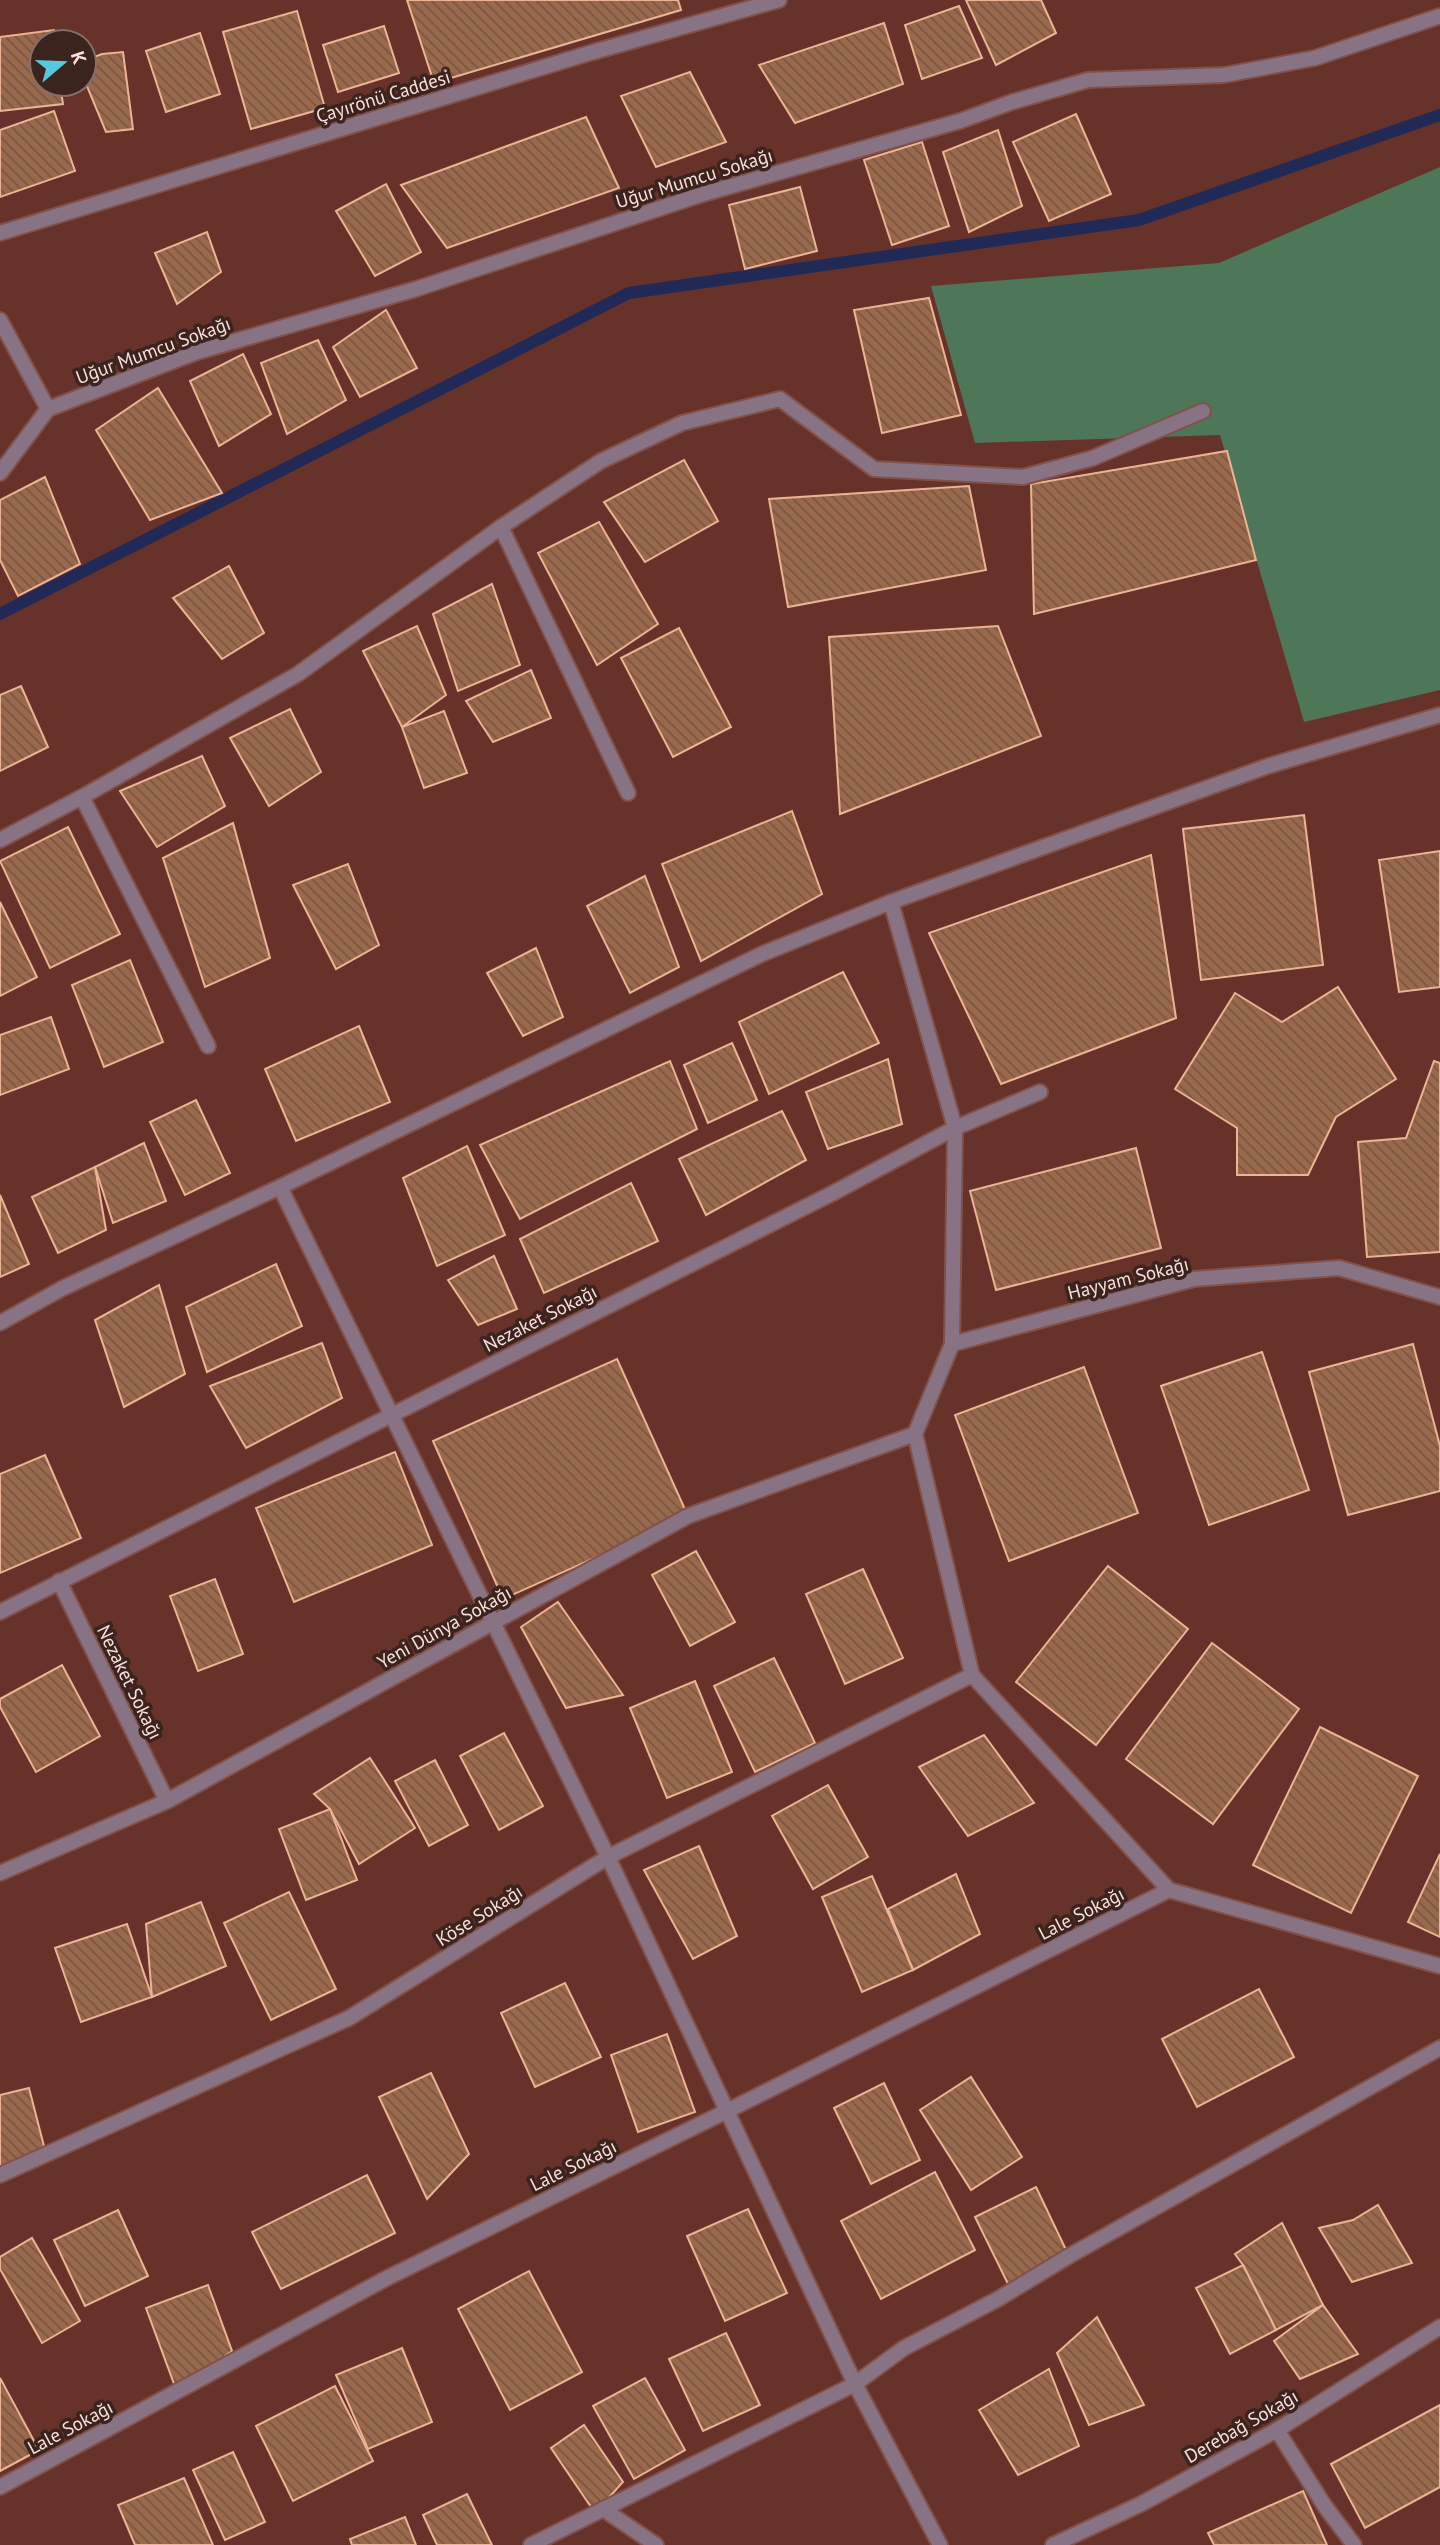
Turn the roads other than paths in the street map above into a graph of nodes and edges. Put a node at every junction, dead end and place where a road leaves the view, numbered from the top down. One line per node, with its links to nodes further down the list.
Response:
1 (779, 0): 3 (street, Çayırönü Caddesi)
2 (1440, 16): 5 (street, Uğur Mumcu Sokağı)
3 (0, 233)
4 (0, 320): 5 (street)
5 (48, 409): 7 (street)
6 (1203, 411): 8 (street)
7 (0, 473)
8 (500, 527): 10 (street); 11 (street)
9 (1440, 715): 13 (street)
10 (628, 793)
11 (82, 797): 12 (street); 14 (street)
12 (0, 840)
13 (891, 902): 16 (street); 17 (street)
14 (208, 1046)
15 (1040, 1092): 16 (street, Nezaket Sokağı)
16 (954, 1128): 20 (street); 21 (street, Nezaket Sokağı)
17 (281, 1187): 19 (street); 21 (street)
18 (1440, 1297): 20 (street, Hayyam Sokağı)
19 (0, 1323)
20 (952, 1344): 22 (street)
21 (391, 1415): 23 (street, Nezaket Sokağı); 25 (street)
22 (915, 1434): 25 (street, Yeni Dünya Sokağı); 26 (street)
23 (59, 1581): 24 (street, Nezaket Sokağı); 27 (street, Nezaket Sokağı)
24 (0, 1612)
25 (494, 1622): 27 (street, Yeni Dünya Sokağı); 28 (street)
26 (972, 1675): 28 (street, Köse Sokağı); 30 (street)
27 (167, 1801): 29 (street, Yeni Dünya Sokağı)
28 (608, 1857): 33 (street); 34 (street, Köse Sokağı)
29 (0, 1873)
30 (1169, 1890): 31 (street); 33 (street, Lale Sokağı)
31 (1440, 1966)
32 (1440, 2048): 36 (street)
33 (727, 2111): 36 (street); 38 (street, Lale Sokağı)
34 (0, 2175)
35 (1440, 2327): 37 (street, Derebağ Sokağı)
36 (855, 2384): 39 (street); 42 (street)
37 (1277, 2430): 43 (street, Derebağ Sokağı); 44 (street)
38 (0, 2487)
39 (603, 2509): 40 (street); 41 (street)
40 (531, 2545)
41 (656, 2545)
42 (940, 2545)
43 (1053, 2545)
44 (1354, 2545)

